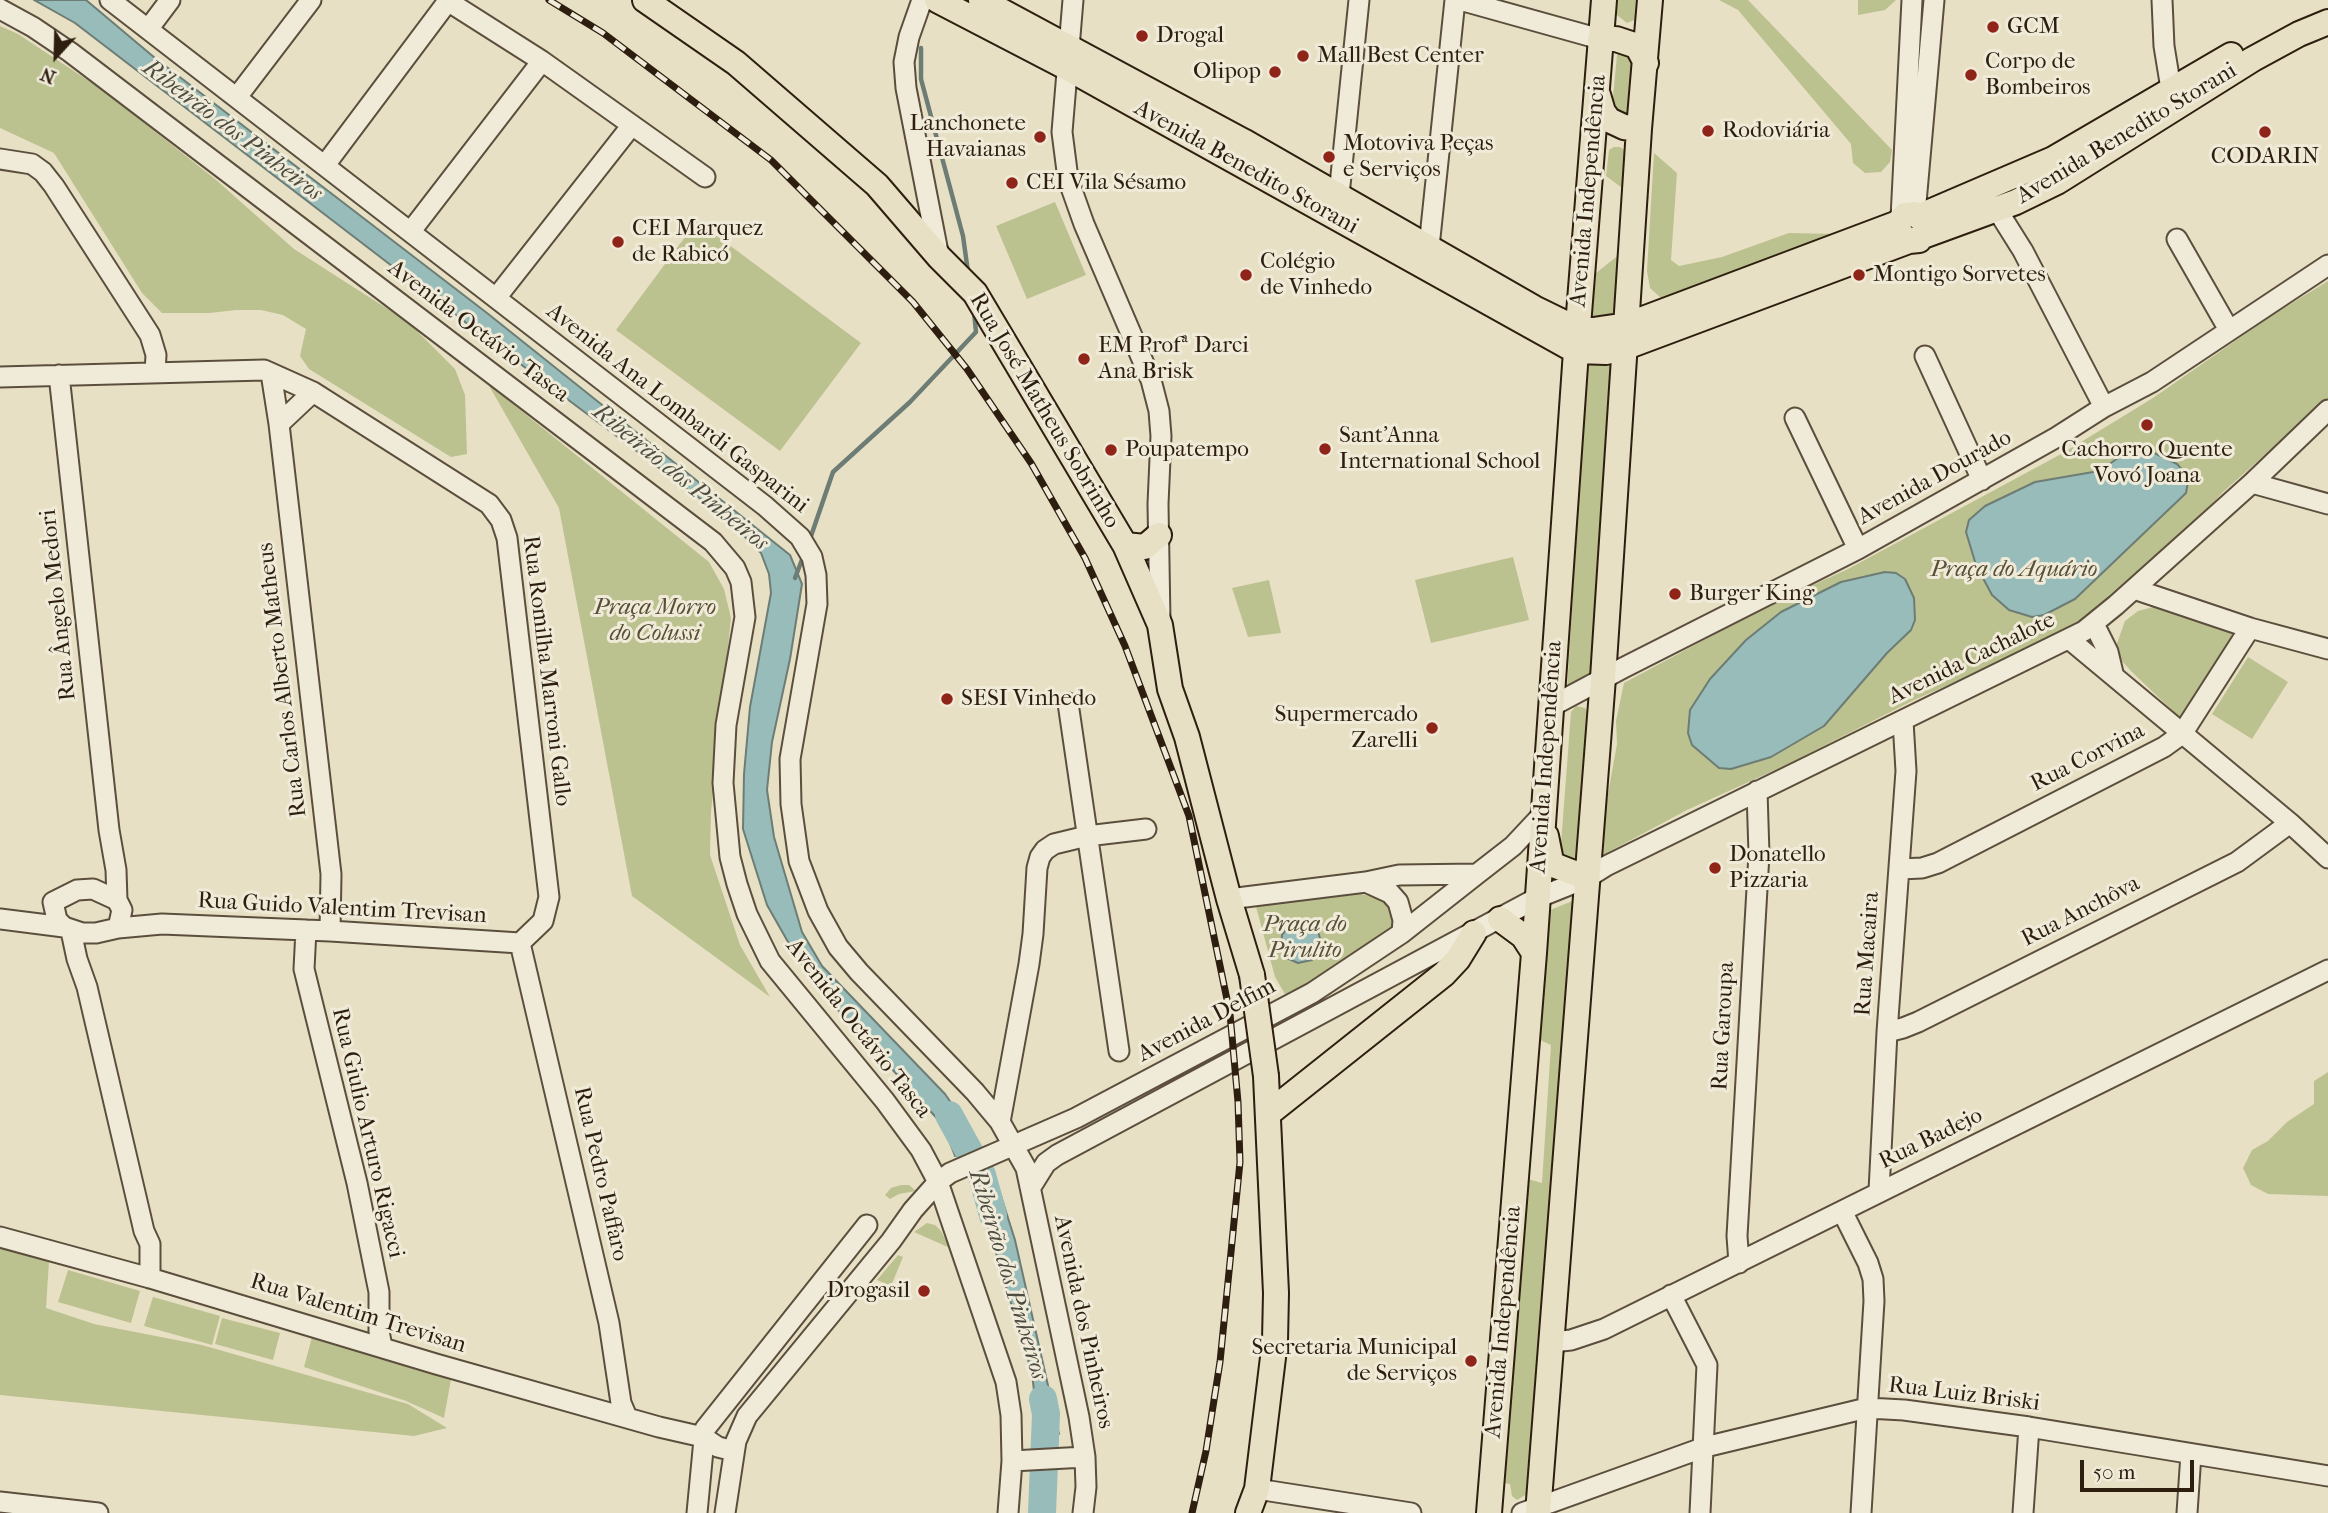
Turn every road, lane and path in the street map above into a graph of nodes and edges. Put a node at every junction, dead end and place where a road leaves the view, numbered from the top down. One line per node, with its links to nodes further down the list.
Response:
1 (110, 0): 20 (street, Avenida Ana Lombardi Gasparini)
2 (170, 0): 20 (street)
3 (311, 0): 26 (street)
4 (922, 0): 38 (street)
5 (937, 0): 22 (main road, Avenida Benedito Storani)
6 (981, 0): 22 (main road, Avenida Benedito Storani)
7 (1073, 0): 22 (street)
8 (1359, 0): 34 (street)
9 (1457, 0): 21 (street); 39 (street)
10 (1604, 0): 21 (main road, Avenida Independência)
11 (1650, 0): 24 (main road, Avenida Independência)
12 (1912, 0): 35 (street)
13 (1934, 0): 35 (street)
14 (2162, 0): 27 (street)
15 (447, 1): 23 (street); 31 (street)
16 (656, 3): 38 (main road, Rua José Matheus Sobrinho)
17 (2328, 5): 27 (main road, Avenida Benedito Storani)
18 (0, 9): 106 (street, Avenida Octávio Tasca)
19 (2328, 22): 27 (main road, Avenida Benedito Storani)
20 (149, 28): 26 (street, Avenida Ana Lombardi Gasparini)
21 (1600, 39): 24 (main road); 25 (main road, Avenida Independência)
22 (1068, 57): 34 (main road, Avenida Benedito Storani); 58 (street)
23 (542, 61): 28 (street); 36 (street)
24 (1646, 63): 29 (main road, Avenida Independência)
25 (1598, 94): 29 (main road); 44 (main road, Avenida Independência)
26 (237, 97): 31 (street, Avenida Ana Lombardi Gasparini)
27 (2172, 99): 33 (main road, Avenida Benedito Storani); 35 (main road, Avenida Benedito Storani)
28 (632, 125): 32 (street); 41 (street)
29 (1639, 129): 43 (main road, Avenida Independência)
30 (0, 159): 46 (street)
31 (325, 165): 36 (street, Avenida Ana Lombardi Gasparini)
32 (705, 177)
33 (2006, 205): 35 (main road, Avenida Benedito Storani); 51 (street)
34 (1338, 207): 39 (main road, Avenida Benedito Storani)
35 (1911, 225): 43 (main road, Avenida Benedito Storani)
36 (411, 231): 41 (street, Avenida Ana Lombardi Gasparini)
37 (2177, 240): 42 (street)
38 (939, 257): 59 (main road, Rua José Matheus Sobrinho)
39 (1428, 258): 44 (main road, Avenida Benedito Storani)
40 (2328, 265): 42 (street, Avenida Dourado)
41 (496, 298): 104 (street, Avenida Ana Lombardi Gasparini)
42 (2229, 330): 51 (street, Avenida Dourado)
43 (1626, 336): 44 (main road, Avenida Benedito Storani); 68 (main road, Avenida Independência)
44 (1577, 340): 70 (main road, Avenida Independência)
45 (1925, 356): 55 (street)
46 (155, 372): 47 (street, Rua Romilha Marroni Gallo); 48 (street, Rua Romilha Marroni Gallo)
47 (271, 373): 50 (street, Rua Romilha Marroni Gallo); 54 (street, Rua Carlos Alberto Matheus)
48 (60, 375): 49 (street, Rua Romilha Marroni Gallo); 77 (street, Rua Ângelo Medori)
49 (0, 377)
50 (313, 392): 54 (street); 97 (street, Rua Romilha Marroni Gallo)
51 (2104, 407): 55 (street, Avenida Dourado)
52 (2328, 410): 56 (street, Avenida Cachalote)
53 (1795, 418): 60 (street)
54 (279, 424): 93 (street, Rua Carlos Alberto Matheus)
55 (1982, 480): 60 (street, Avenida Dourado)
56 (2252, 483): 57 (street); 61 (street, Avenida Cachalote)
57 (2328, 504)
58 (1159, 535): 59 (main road); 63 (street)
59 (1125, 545): 63 (main road, Rua José Matheus Sobrinho)
60 (1858, 549): 68 (street, Avenida Dourado)
61 (2134, 589): 62 (street, Avenida Cachalote); 64 (street)
62 (2094, 624): 65 (street, Avenida Cachalote); 67 (street)
63 (1160, 625): 86 (main road, Rua José Matheus Sobrinho)
64 (2250, 628): 66 (street); 72 (street, Rua Corvina)
65 (2069, 639): 67 (street); 71 (street, Avenida Cachalote)
66 (2328, 649)
67 (2113, 673): 72 (street)
68 (1604, 678): 70 (street, Avenida Dourado); 82 (main road, Avenida Independência)
69 (1068, 703): 78 (street)
70 (1550, 707): 74 (main road, Avenida Independência)
71 (1903, 721): 73 (street, Avenida Cachalote); 80 (street, Rua Macaira)
72 (2182, 734): 75 (street); 80 (street, Rua Corvina)
73 (1757, 791): 82 (street, Avenida Cachalote); 114 (street, Rua Garoupa)
74 (1543, 814): 81 (street, Avenida Delfim); 82 (main road); 85 (main road, Avenida Independência)
75 (2290, 823): 79 (street); 101 (street, Rua Anchôva)
76 (1146, 829): 78 (street)
77 (109, 830): 84 (street, Rua Ângelo Medori); 88 (street, Rua Ângelo Medori)
78 (1087, 836): 102 (street); 104 (street)
79 (2328, 858)
80 (1900, 869): 101 (street, Rua Macaira)
81 (1477, 874): 83 (street); 95 (street, Avenida Delfim)
82 (1587, 878): 85 (street, Avenida Cachalote); 117 (main road, Avenida Independência)
83 (1366, 882): 86 (street); 95 (street)
84 (93, 889): 87 (street); 88 (street)
85 (1537, 898): 90 (street, Avenida Delfim); 98 (main road, Avenida Independência)
86 (1229, 900): 103 (main road, Rua José Matheus Sobrinho, bridge)
87 (53, 902): 89 (street); 91 (street)
88 (119, 913): 92 (street, Rua Guido Valentim Trevisan); 94 (street)
89 (1, 919): 91 (street)
90 (1500, 919): 96 (street, Avenida Delfim); 98 (main road)
91 (67, 929): 94 (street); 100 (street)
92 (306, 930): 93 (street, Rua Guido Valentim Trevisan); 118 (street, Rua Giulio Arturo Rigacci)
93 (330, 931): 97 (street, Rua Guido Valentim Trevisan)
94 (96, 933): 100 (street)
95 (1402, 933): 105 (street, Avenida Delfim)
96 (1474, 933): 103 (main road); 107 (street, Avenida Delfim)
97 (520, 943): 120 (street, Rua Pedro Paffaro)
98 (1534, 953): 139 (main road, Avenida Independência)
99 (2328, 970): 108 (street, Rua Badejo)
100 (87, 987): 115 (street)
101 (1887, 1031): 108 (street, Rua Macaira)
102 (1119, 1051)
103 (1269, 1113): 129 (main road, Rua José Matheus Sobrinho)
104 (1000, 1122): 105 (street, Avenida Ana Lombardi Gasparini)
105 (1005, 1148): 106 (street, Avenida Delfim); 107 (street, Avenida dos Pinheiros)
106 (944, 1178): 110 (street, Avenida Octávio Tasca); 111 (street)
107 (1031, 1188): 126 (street, Avenida dos Pinheiros)
108 (1879, 1191): 109 (street, Rua Badejo)
109 (1842, 1211): 114 (street, Rua Badejo); 119 (street)
110 (949, 1215): 111 (street); 127 (street, Avenida Octávio Tasca)
111 (905, 1220): 124 (street)
112 (867, 1225): 122 (street)
113 (0, 1237): 115 (street, Rua Valentim Trevisan)
114 (1739, 1263): 116 (street, Rua Badejo)
115 (141, 1275): 118 (street, Rua Valentim Trevisan)
116 (1671, 1295): 117 (street, Rua Badejo); 123 (street)
117 (1552, 1342): 131 (main road, Avenida Independência)
118 (382, 1346): 120 (street, Rua Valentim Trevisan)
119 (1867, 1409): 121 (street, Rua Luiz Briski); 123 (street, Rua Luiz Briski); 141 (street)
120 (627, 1417): 122 (street, Rua Valentim Trevisan)
121 (2029, 1427): 125 (street, Rua Luiz Briski); 142 (street)
122 (703, 1437): 124 (street, Rua Valentim Trevisan); 133 (street)
123 (1704, 1447): 131 (street, Rua Luiz Briski); 140 (street)
124 (734, 1451): 134 (street)
125 (2191, 1454): 128 (street, Rua Luiz Briski); 143 (street)
126 (1081, 1457): 127 (street); 136 (street, Avenida dos Pinheiros)
127 (1013, 1461): 135 (street, Avenida Octávio Tasca)
128 (2328, 1476)
129 (1257, 1489): 137 (main road, Rua José Matheus Sobrinho); 138 (street)
130 (0, 1502): 132 (street)
131 (1533, 1511)
132 (98, 1513)
133 (697, 1513)
134 (725, 1513)
135 (1009, 1513)
136 (1083, 1513)
137 (1248, 1513)
138 (1412, 1513)
139 (1489, 1513)
140 (1700, 1513)
141 (1861, 1513)
142 (2023, 1513)
143 (2187, 1513)

